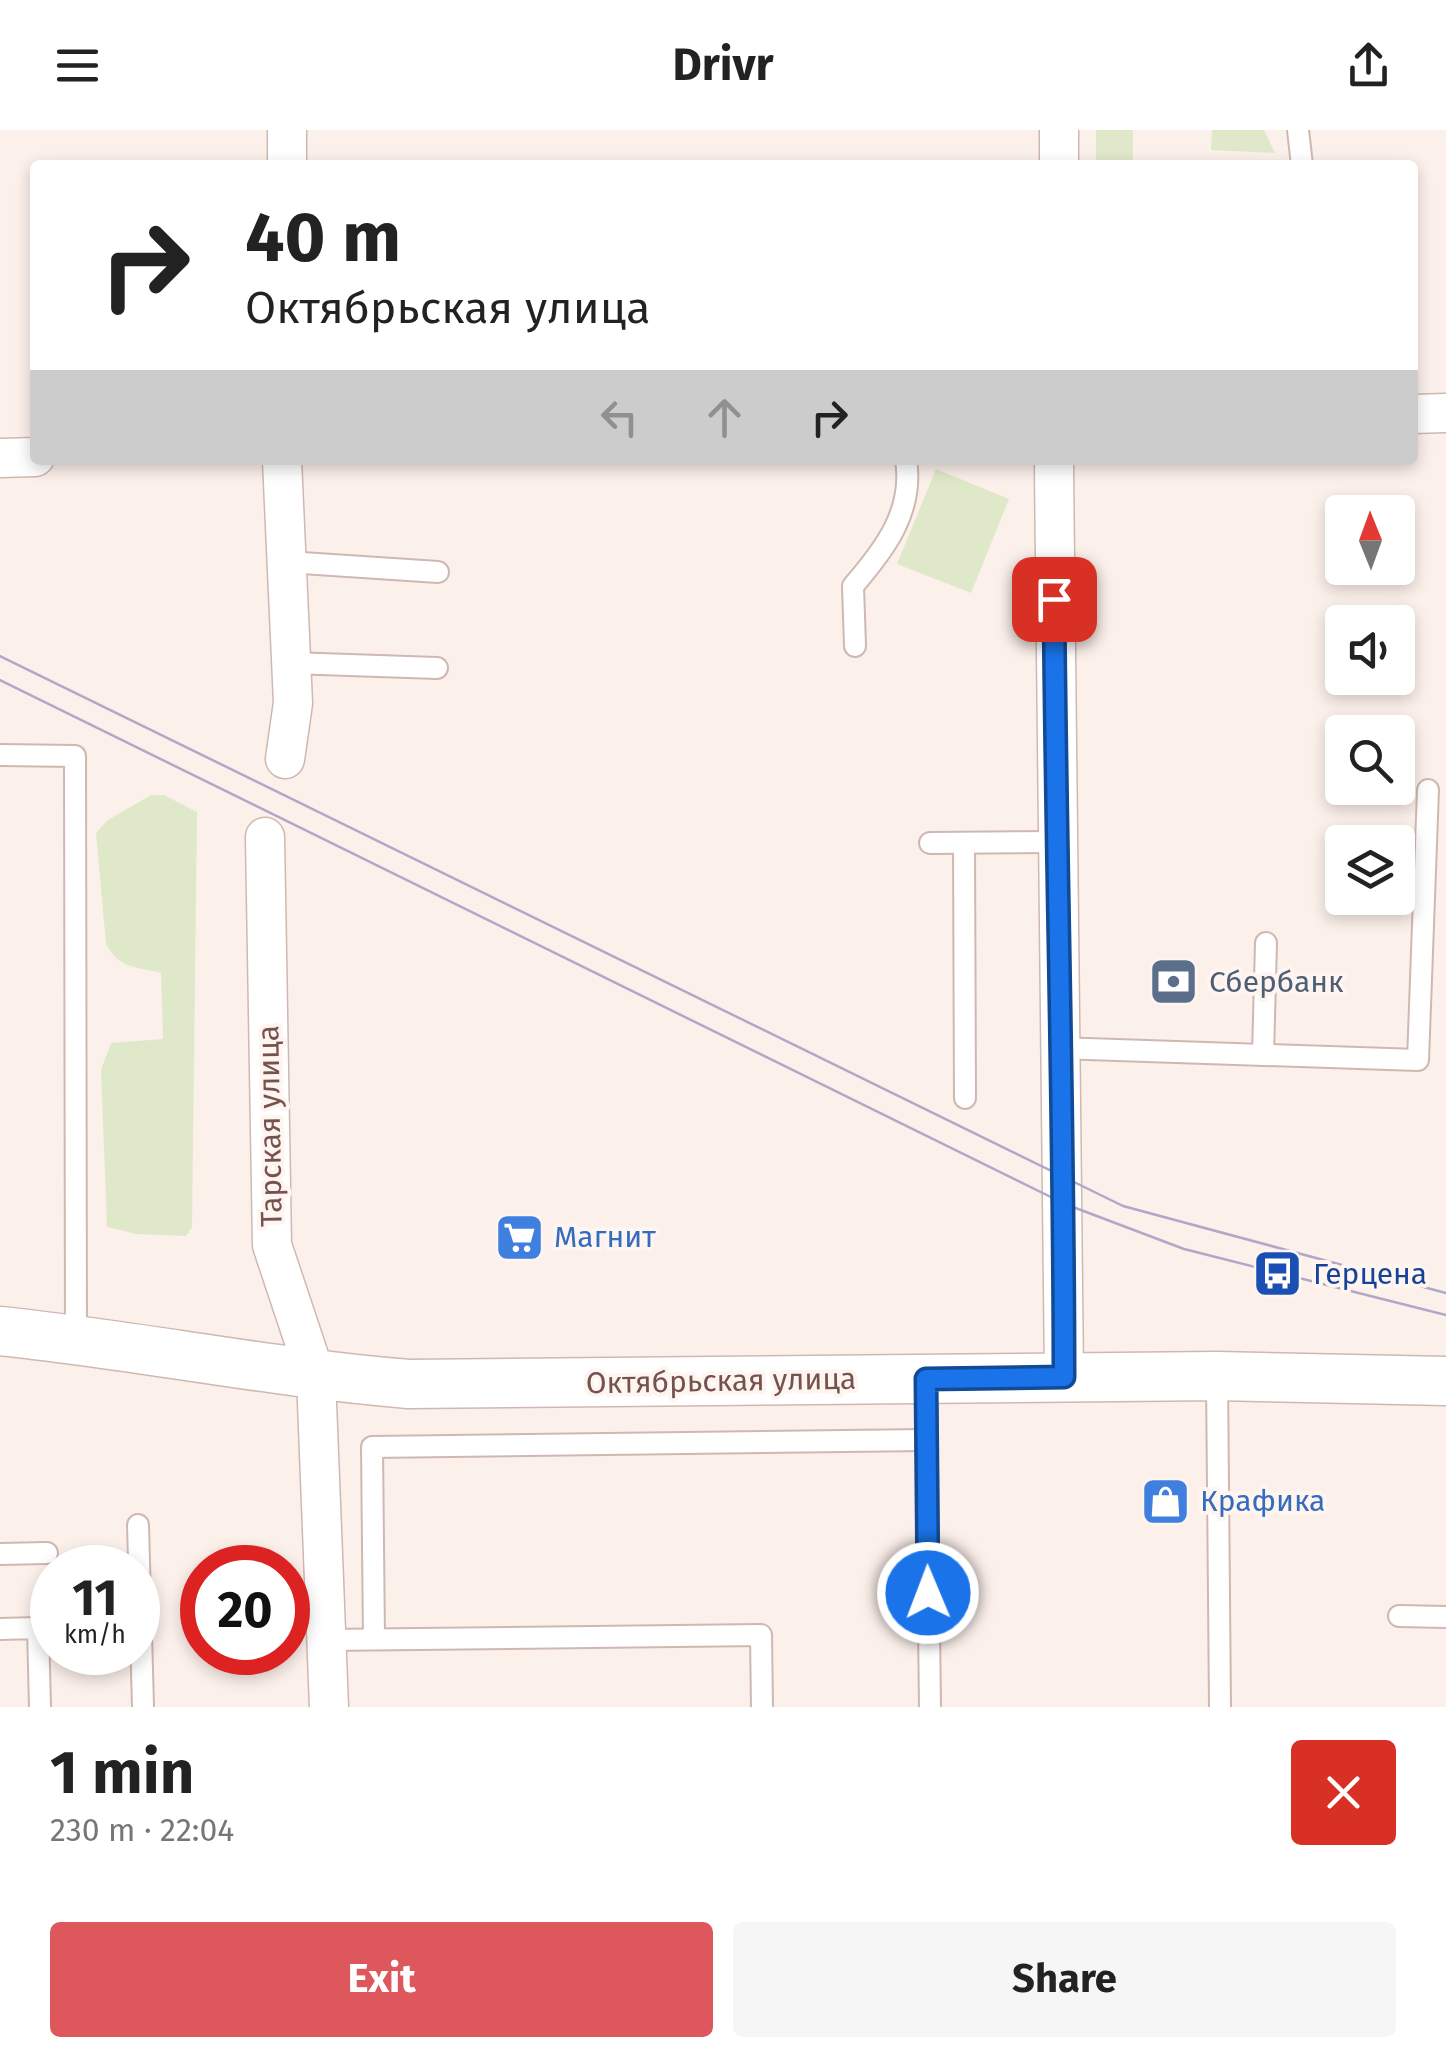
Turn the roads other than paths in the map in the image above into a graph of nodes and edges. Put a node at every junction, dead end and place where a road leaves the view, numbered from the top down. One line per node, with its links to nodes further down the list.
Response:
1 (287, 130): 4 (street)
2 (1059, 130): 5 (street)
3 (1298, 130): 6 (lane)
4 (286, 160)
5 (1058, 160)
6 (1301, 160)
7 (1418, 414): 8 (street)
8 (1446, 414)
9 (30, 457): 10 (street)
10 (0, 458)
11 (282, 465): 14 (street)
12 (907, 465): 16 (lane)
13 (1054, 465): 23 (street)
14 (287, 562): 15 (lane); 17 (street)
15 (438, 572)
16 (855, 646)
17 (291, 663): 18 (lane); 20 (street)
18 (437, 668)
19 (0, 755): 31 (lane)
20 (285, 758)
21 (1428, 790): 28 (lane)
22 (266, 837): 32 (street, Тарская улица)
23 (1056, 842): 25 (lane); 27 (street)
24 (930, 843): 25 (lane)
25 (964, 843): 29 (lane)
26 (1266, 943): 28 (lane)
27 (1058, 1048): 28 (lane); 34 (street)
28 (1263, 1055)
29 (964, 1098)
30 (0, 1331): 31 (street, Октябрьская улица)
31 (76, 1339): 32 (street, Октябрьская улица)
32 (316, 1376): 35 (street, Октябрьская улица); 45 (street, Тарская улица)
33 (1217, 1376): 34 (street, Октябрьская улица); 36 (street, Октябрьская улица); 51 (lane)
34 (1064, 1377): 35 (street, Октябрьская улица)
35 (926, 1379): 37 (lane)
36 (1446, 1381)
37 (926, 1440): 44 (lane); 50 (lane)
38 (138, 1525): 47 (lane)
39 (30, 1553): 40 (lane)
40 (0, 1554)
41 (1398, 1616): 42 (lane)
42 (1446, 1617)
43 (0, 1629): 46 (lane)
44 (374, 1639): 45 (lane); 49 (lane)
45 (326, 1640): 48 (street, Тарская улица)
46 (40, 1707)
47 (143, 1707)
48 (329, 1707)
49 (762, 1707)
50 (930, 1707)
51 (1220, 1707)

